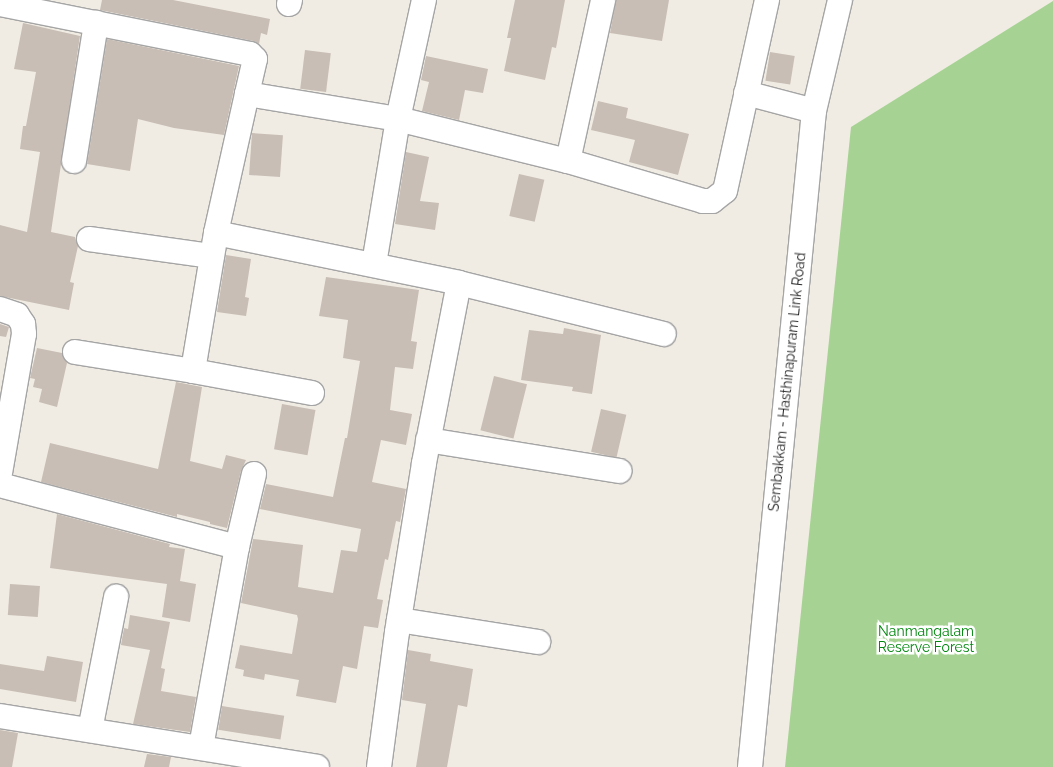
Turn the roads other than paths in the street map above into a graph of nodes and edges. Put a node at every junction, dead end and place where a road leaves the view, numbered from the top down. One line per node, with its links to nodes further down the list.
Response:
1 (424, 0): 10 (street)
2 (603, 0): 12 (street)
3 (767, 0): 7 (street)
4 (840, 0): 9 (street, Sembakkam - Hasthinapuram Link Road)
5 (0, 4): 6 (street)
6 (96, 23): 8 (street); 11 (street)
7 (746, 93): 9 (street); 12 (street)
8 (247, 94): 10 (street); 14 (street)
9 (814, 111): 36 (street, Sembakkam - Hasthinapuram Link Road)
10 (398, 120): 12 (street); 15 (street)
11 (74, 161)
12 (568, 162)
13 (89, 238): 14 (street)
14 (214, 244): 15 (street); 20 (street)
15 (374, 264): 16 (street)
16 (459, 283): 18 (street); 22 (street)
17 (0, 309): 24 (street)
18 (664, 334)
19 (75, 352): 20 (street)
20 (193, 372): 21 (street)
21 (312, 393)
22 (428, 440): 23 (street); 29 (street)
23 (620, 471)
24 (0, 473)
25 (254, 474): 27 (street)
26 (0, 485): 27 (street)
27 (237, 547): 33 (street)
28 (116, 597): 32 (street)
29 (399, 620): 30 (street); 35 (street)
30 (538, 642)
31 (0, 716): 32 (street)
32 (90, 730): 33 (street)
33 (201, 747): 34 (street)
34 (317, 767)
35 (379, 767)
36 (750, 767)

